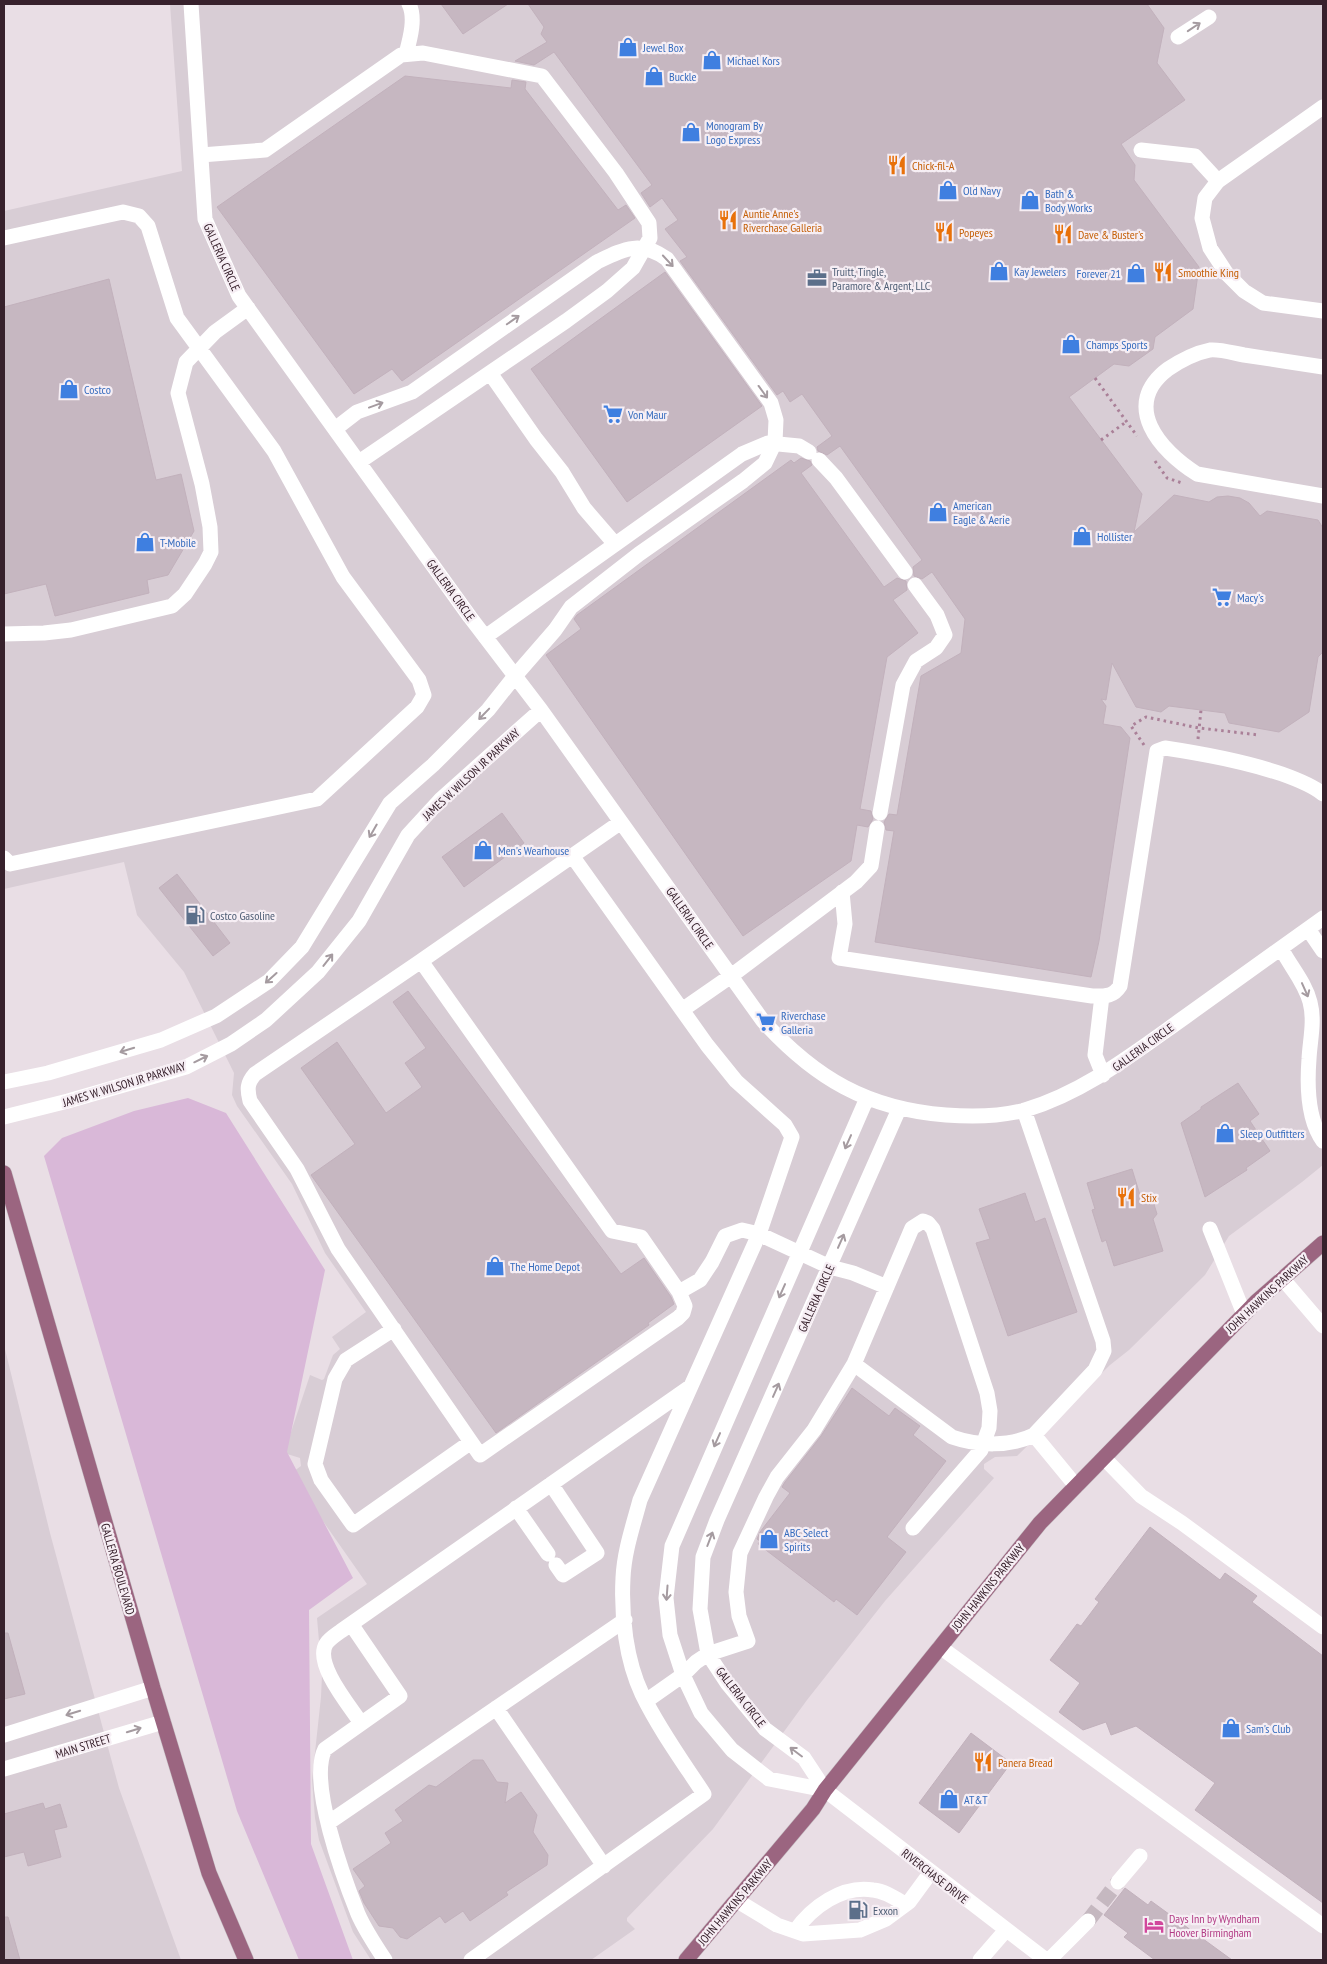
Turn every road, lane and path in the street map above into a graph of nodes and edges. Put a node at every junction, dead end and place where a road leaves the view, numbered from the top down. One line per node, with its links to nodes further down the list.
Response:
1 (191, 4): 8 (street, GALLERIA CIRCLE)
2 (409, 4): 5 (street)
3 (1209, 17): 4 (street, one-way to 3)
4 (1178, 37)
5 (406, 54): 8 (street); 15 (street)
6 (1323, 106): 9 (street)
7 (1141, 150): 9 (street)
8 (201, 155): 11 (street, GALLERIA CIRCLE)
9 (1218, 181): 12 (street)
10 (4, 238): 13 (street)
11 (248, 308): 13 (street); 17 (street, GALLERIA CIRCLE)
12 (1323, 311)
13 (198, 349): 24 (street); 38 (street)
14 (1323, 367): 20 (street)
15 (490, 373): 19 (street); 21 (street)
16 (1126, 422): 18 (path)
17 (335, 429): 19 (street, GALLERIA CIRCLE); 26 (street, one-way to 26, bridge)
18 (1101, 440)
19 (359, 462): 25 (street, GALLERIA CIRCLE)
20 (1323, 496)
21 (615, 544): 22 (street); 25 (street)
22 (906, 572)
23 (915, 585): 34 (street)
24 (4, 634)
25 (485, 637): 26 (street, GALLERIA CIRCLE)
26 (515, 676): 27 (street, GALLERIA CIRCLE); 49 (street, one-way to 49)
27 (542, 710): 35 (street, GALLERIA CIRCLE); 53 (street, JAMES W. WILSON JR PARKWAY, one-way to 27)
28 (1201, 710): 29 (path)
29 (1199, 728): 30 (path); 31 (path); 32 (path)
30 (1259, 735)
31 (1144, 746)
32 (1197, 752): 33 (street); 46 (street)
33 (1323, 794)
34 (880, 812)
35 (622, 822): 37 (street); 45 (street, GALLERIA CIRCLE)
36 (877, 828): 39 (street)
37 (573, 857): 44 (street); 47 (street)
38 (4, 858)
39 (842, 892): 45 (street); 46 (street)
40 (1323, 918): 41 (street, GALLERIA CIRCLE)
41 (1308, 929): 42 (street, GALLERIA CIRCLE); 43 (street)
42 (1282, 948): 48 (street, GALLERIA CIRCLE); 54 (street, one-way to 54)
43 (1323, 951)
44 (421, 961): 63 (street); 66 (street)
45 (731, 976): 47 (street); 50 (street, GALLERIA CIRCLE)
46 (1102, 996): 48 (street)
47 (682, 1010): 57 (street)
48 (1103, 1074): 52 (street, GALLERIA CIRCLE)
49 (4, 1082)
50 (867, 1098): 51 (street, GALLERIA CIRCLE); 59 (street, one-way to 59)
51 (899, 1109): 52 (street, GALLERIA CIRCLE); 60 (street, GALLERIA CIRCLE, one-way to 51)
52 (1024, 1110): 69 (street)
53 (4, 1117)
54 (1323, 1140)
55 (4, 1173): 83 (main road, GALLERIA BOULEVARD)
56 (1210, 1229): 64 (street)
57 (759, 1234): 59 (street); 63 (street); 68 (street)
58 (1323, 1243): 61 (main road, JOHN HAWKINS PARKWAY)
59 (799, 1253): 60 (street); 82 (street, one-way to 82)
60 (830, 1267): 62 (street); 81 (street, GALLERIA CIRCLE, one-way to 60)
61 (1282, 1278): 64 (main road, JOHN HAWKINS PARKWAY); 65 (street)
62 (887, 1287): 67 (street); 71 (street)
63 (679, 1292): 70 (street)
64 (1244, 1314): 72 (main road, JOHN HAWKINS PARKWAY)
65 (1323, 1326)
66 (394, 1329): 70 (street); 70 (street)
67 (854, 1364): 71 (street); 81 (street)
68 (690, 1386): 73 (street); 77 (street)
69 (1034, 1435): 71 (street); 74 (street)
70 (472, 1442)
71 (984, 1443): 76 (street)
72 (1104, 1458): 74 (main road, JOHN HAWKINS PARKWAY); 79 (street)
73 (551, 1484): 75 (street); 75 (street)
74 (1076, 1486): 80 (main road, JOHN HAWKINS PARKWAY)
75 (516, 1508): 78 (street)
76 (913, 1528)
77 (625, 1620): 84 (street); 85 (street)
78 (351, 1624): 87 (street); 87 (street)
79 (1323, 1627)
80 (940, 1647): 90 (main road, JOHN HAWKINS PARKWAY); 99 (street)
81 (708, 1654): 82 (street); 90 (street, GALLERIA CIRCLE, one-way to 81)
82 (683, 1675): 84 (street); 90 (street)
83 (153, 1688): 86 (main road, GALLERIA BOULEVARD); 88 (street, one-way to 88)
84 (646, 1701): 93 (street)
85 (496, 1708): 91 (street); 93 (street)
86 (163, 1722): 89 (street, MAIN STREET, one-way to 86); 102 (main road, GALLERIA BOULEVARD)
87 (361, 1724): 91 (street)
88 (4, 1735)
89 (4, 1769)
90 (825, 1790): 94 (street, RIVERCHASE DRIVE); 96 (main road, JOHN HAWKINS PARKWAY)
91 (328, 1823): 103 (street)
92 (1140, 1856): 95 (street)
93 (604, 1866): 104 (street)
94 (931, 1872): 97 (street); 100 (street, RIVERCHASE DRIVE)
95 (1118, 1882)
96 (736, 1900): 101 (street); 105 (main road, JOHN HAWKINS PARKWAY)
97 (905, 1904): 101 (street); 101 (street)
98 (1088, 1921): 107 (street)
99 (1323, 1926)
100 (1006, 1930): 106 (street); 107 (street, RIVERCHASE DRIVE)
101 (794, 1931)
102 (246, 1960)
103 (385, 1960)
104 (471, 1960)
105 (686, 1960)
106 (980, 1960)
107 (1048, 1960)

